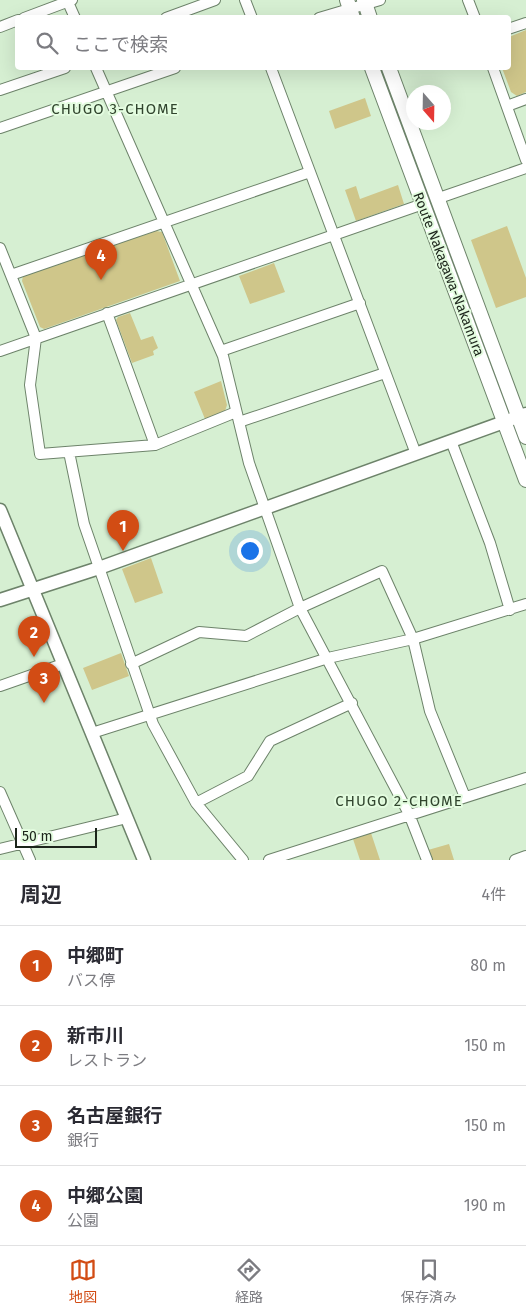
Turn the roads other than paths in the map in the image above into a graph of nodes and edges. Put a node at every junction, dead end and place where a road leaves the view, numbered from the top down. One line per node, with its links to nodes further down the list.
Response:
1 (69, 0): 8 (street); 9 (street)
2 (215, 0): 10 (street)
3 (245, 0): 11 (street)
4 (380, 0): 7 (street)
5 (468, 0): 13 (street)
6 (350, 8): 7 (street); 12 (street)
7 (367, 8)
8 (32, 15)
9 (73, 15)
10 (174, 15)
11 (251, 15)
12 (328, 15)
13 (474, 15)
14 (15, 21): 16 (street)
15 (526, 23): 17 (street)
16 (0, 26)
17 (511, 28)
18 (59, 70): 25 (street)
19 (97, 70): 26 (street)
20 (169, 70): 26 (street)
21 (272, 70): 32 (street)
22 (373, 70): 34 (main road, Route Nakagawa-Nakamura)
23 (390, 70): 33 (main road, Route Nakagawa-Nakamura)
24 (494, 70): 28 (street)
25 (0, 90)
26 (106, 91): 29 (street); 35 (street)
27 (526, 99): 28 (street)
28 (507, 106): 30 (street)
29 (0, 128)
30 (526, 160)
31 (526, 168): 33 (street)
32 (310, 172): 35 (street); 36 (street)
33 (439, 198): 46 (main road, Route Nakagawa-Nakamura)
34 (423, 204): 36 (street); 48 (main road, Route Nakagawa-Nakamura)
35 (163, 222): 38 (street); 39 (street)
36 (334, 235): 39 (street); 40 (street)
37 (0, 248): 38 (street)
38 (11, 275): 42 (street)
39 (190, 285): 41 (street); 44 (street)
40 (360, 303): 44 (street); 45 (street)
41 (108, 313): 42 (street); 51 (street)
42 (36, 338): 43 (street); 52 (street)
43 (0, 351)
44 (221, 351): 47 (street)
45 (385, 373): 47 (street); 53 (street)
46 (522, 416): 48 (street); 49 (main road, Route Nakagawa-Nakamura)
47 (237, 417): 51 (street); 55 (street)
48 (505, 422): 50 (street); 54 (main road, Route Nakagawa-Nakamura)
49 (526, 437)
50 (451, 441): 53 (street); 62 (street)
51 (155, 445): 52 (street)
52 (69, 452): 57 (street)
53 (416, 454): 55 (street)
54 (526, 480)
55 (265, 508): 57 (street); 61 (street)
56 (0, 510): 58 (street)
57 (99, 568): 58 (street); 66 (street)
58 (32, 590): 59 (street); 65 (street)
59 (0, 600)
60 (526, 604): 62 (street)
61 (300, 608): 63 (street); 64 (street); 66 (street)
62 (510, 610): 63 (street)
63 (413, 639): 64 (street); 73 (street)
64 (328, 658): 68 (street); 69 (street)
65 (63, 664): 67 (street); 70 (street)
66 (131, 664): 69 (street)
67 (0, 686)
68 (352, 704): 74 (street); 75 (street)
69 (150, 715): 70 (street); 74 (street)
70 (92, 733): 76 (street)
71 (526, 778): 73 (street)
72 (0, 792): 77 (street)
73 (465, 797): 75 (street)
74 (196, 803): 82 (street)
75 (409, 814): 83 (street); 84 (street)
76 (127, 818): 77 (street); 81 (street)
77 (23, 844): 78 (street); 80 (street)
78 (0, 849)
79 (526, 856): 85 (street)
80 (30, 860)
81 (144, 860)
82 (243, 860)
83 (269, 860)
84 (427, 860)
85 (515, 860)

